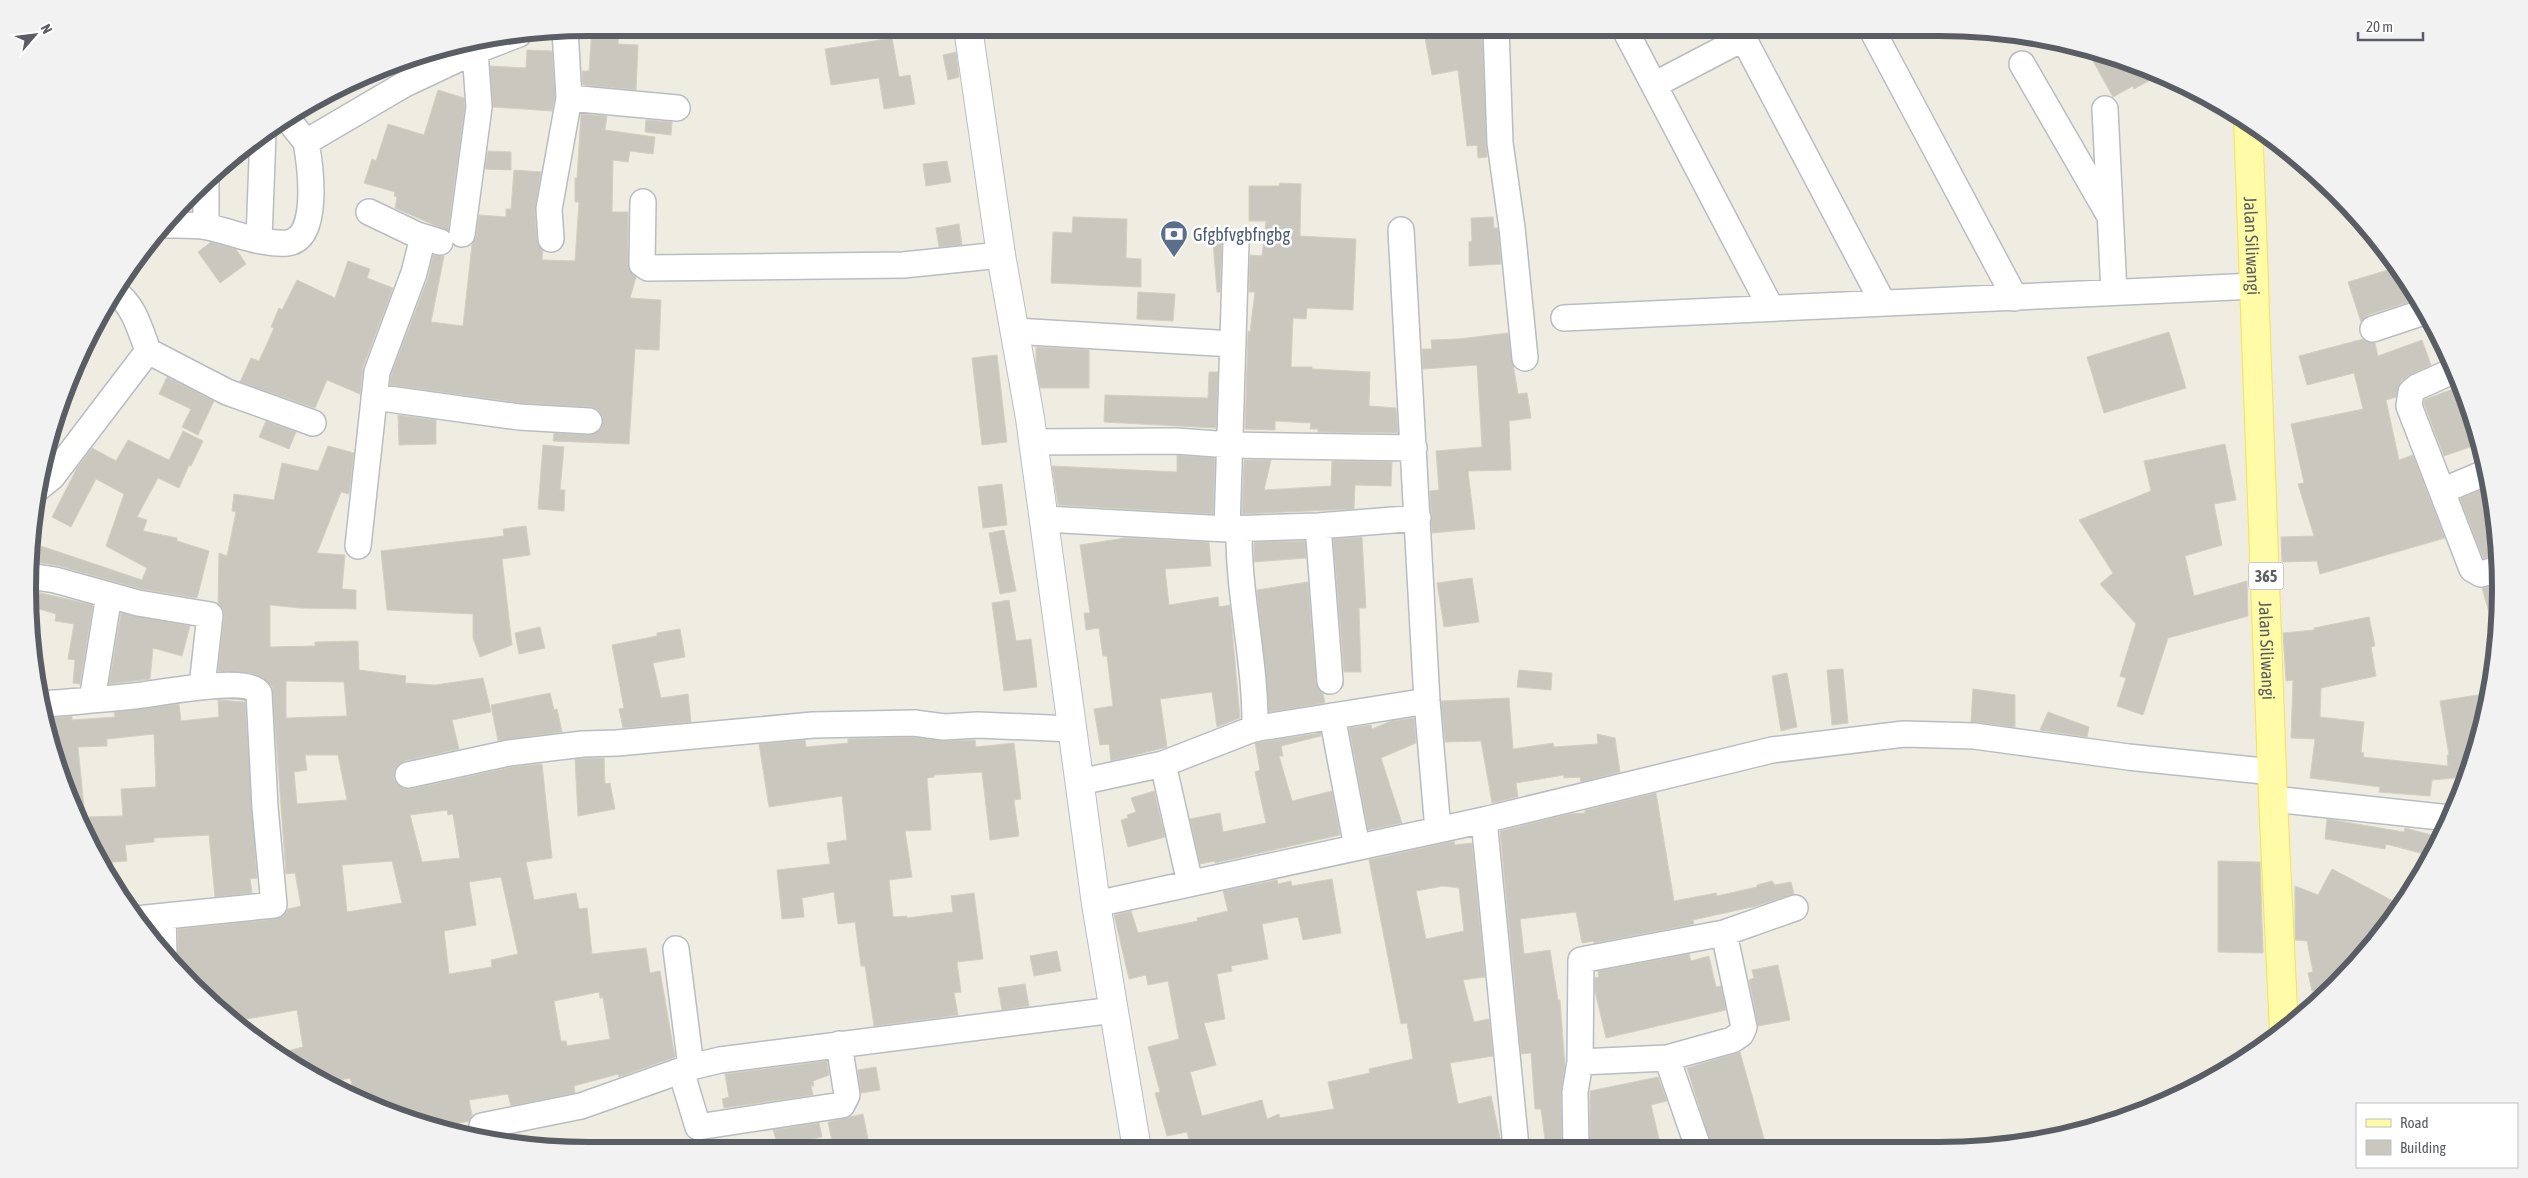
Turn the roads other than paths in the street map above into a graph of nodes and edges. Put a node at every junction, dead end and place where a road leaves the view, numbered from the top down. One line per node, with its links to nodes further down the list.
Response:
1 (969, 36): 30 (main road)
2 (1496, 36): 43 (street)
3 (1628, 36): 11 (street)
4 (1736, 36): 11 (street)
5 (1743, 36): 35 (street)
6 (1875, 36): 34 (street)
7 (565, 37): 12 (street)
8 (472, 49): 26 (street)
9 (463, 51): 17 (street)
10 (2022, 64): 22 (street)
11 (1654, 85): 36 (street)
12 (569, 98): 13 (street); 27 (street)
13 (677, 108)
14 (2106, 108): 22 (street)
15 (291, 124): 17 (street)
16 (2248, 131): 31 (main road, Jalan Siliwangi / 365)
17 (306, 142): 28 (street)
18 (263, 143): 28 (street)
19 (206, 191): 24 (street)
20 (643, 202): 30 (street)
21 (369, 212): 26 (street)
22 (2110, 217): 32 (street)
23 (173, 225): 24 (street)
24 (206, 226): 28 (street)
25 (1401, 230): 50 (street)
26 (442, 238): 45 (street)
27 (551, 239)
28 (259, 240)
29 (1236, 243): 41 (street)
30 (1001, 255): 40 (main road)
31 (2255, 286): 32 (street); 71 (main road, Jalan Siliwangi / 365)
32 (2114, 292): 34 (street)
33 (121, 296): 42 (street)
34 (2015, 298): 35 (street)
35 (1883, 303): 36 (street)
36 (1771, 308): 38 (street)
37 (2418, 314): 39 (street)
38 (1564, 318)
39 (2373, 329)
40 (1014, 330): 41 (street); 48 (main road)
41 (1233, 344): 49 (street)
42 (148, 351): 47 (street); 52 (street)
43 (1525, 358)
44 (2448, 373): 53 (street)
45 (374, 397): 46 (street); 58 (street)
46 (589, 421)
47 (313, 423)
48 (1033, 442): 49 (street); 55 (main road)
49 (1230, 445): 50 (street); 57 (street)
50 (1414, 448): 54 (street)
51 (2480, 475): 53 (street)
52 (47, 481)
53 (2442, 491): 59 (street)
54 (1418, 518): 56 (street); 65 (street)
55 (1044, 519): 57 (street); 68 (main road)
56 (1318, 526): 57 (street); 62 (street)
57 (1233, 529): 69 (street)
58 (358, 546)
59 (2491, 571)
60 (36, 577): 61 (street)
61 (109, 595): 63 (street); 64 (street)
62 (1330, 682)
63 (202, 686): 64 (street); 82 (street)
64 (92, 700): 66 (street)
65 (1427, 701): 67 (street); 77 (street)
66 (48, 703)
67 (1332, 716): 69 (street); 78 (street)
68 (1073, 729): 72 (street); 73 (main road)
69 (1255, 729): 70 (street)
70 (1163, 764): 73 (street); 79 (street)
71 (2273, 772): 74 (main road, Jalan Siliwangi / 365); 76 (street)
72 (408, 775)
73 (1080, 782): 80 (main road)
74 (2273, 799): 75 (street); 88 (main road, Jalan Siliwangi / 365)
75 (2442, 817)
76 (1484, 820): 77 (street); 95 (street)
77 (1438, 830): 78 (street)
78 (1357, 847): 79 (street)
79 (1190, 883): 80 (street)
80 (1096, 904): 87 (main road)
81 (1795, 908): 84 (street)
82 (163, 917): 83 (street); 85 (street)
83 (145, 918)
84 (1724, 933): 90 (street); 91 (street)
85 (164, 942)
86 (676, 949): 92 (street)
87 (1114, 1010): 89 (street); 94 (main road)
88 (2284, 1021)
89 (839, 1044): 92 (street); 92 (street)
90 (1667, 1058): 91 (street); 97 (street)
91 (1580, 1062): 96 (street)
92 (686, 1069): 93 (street)
93 (482, 1126)
94 (1136, 1142)
95 (1516, 1142)
96 (1576, 1142)
97 (1696, 1142)

